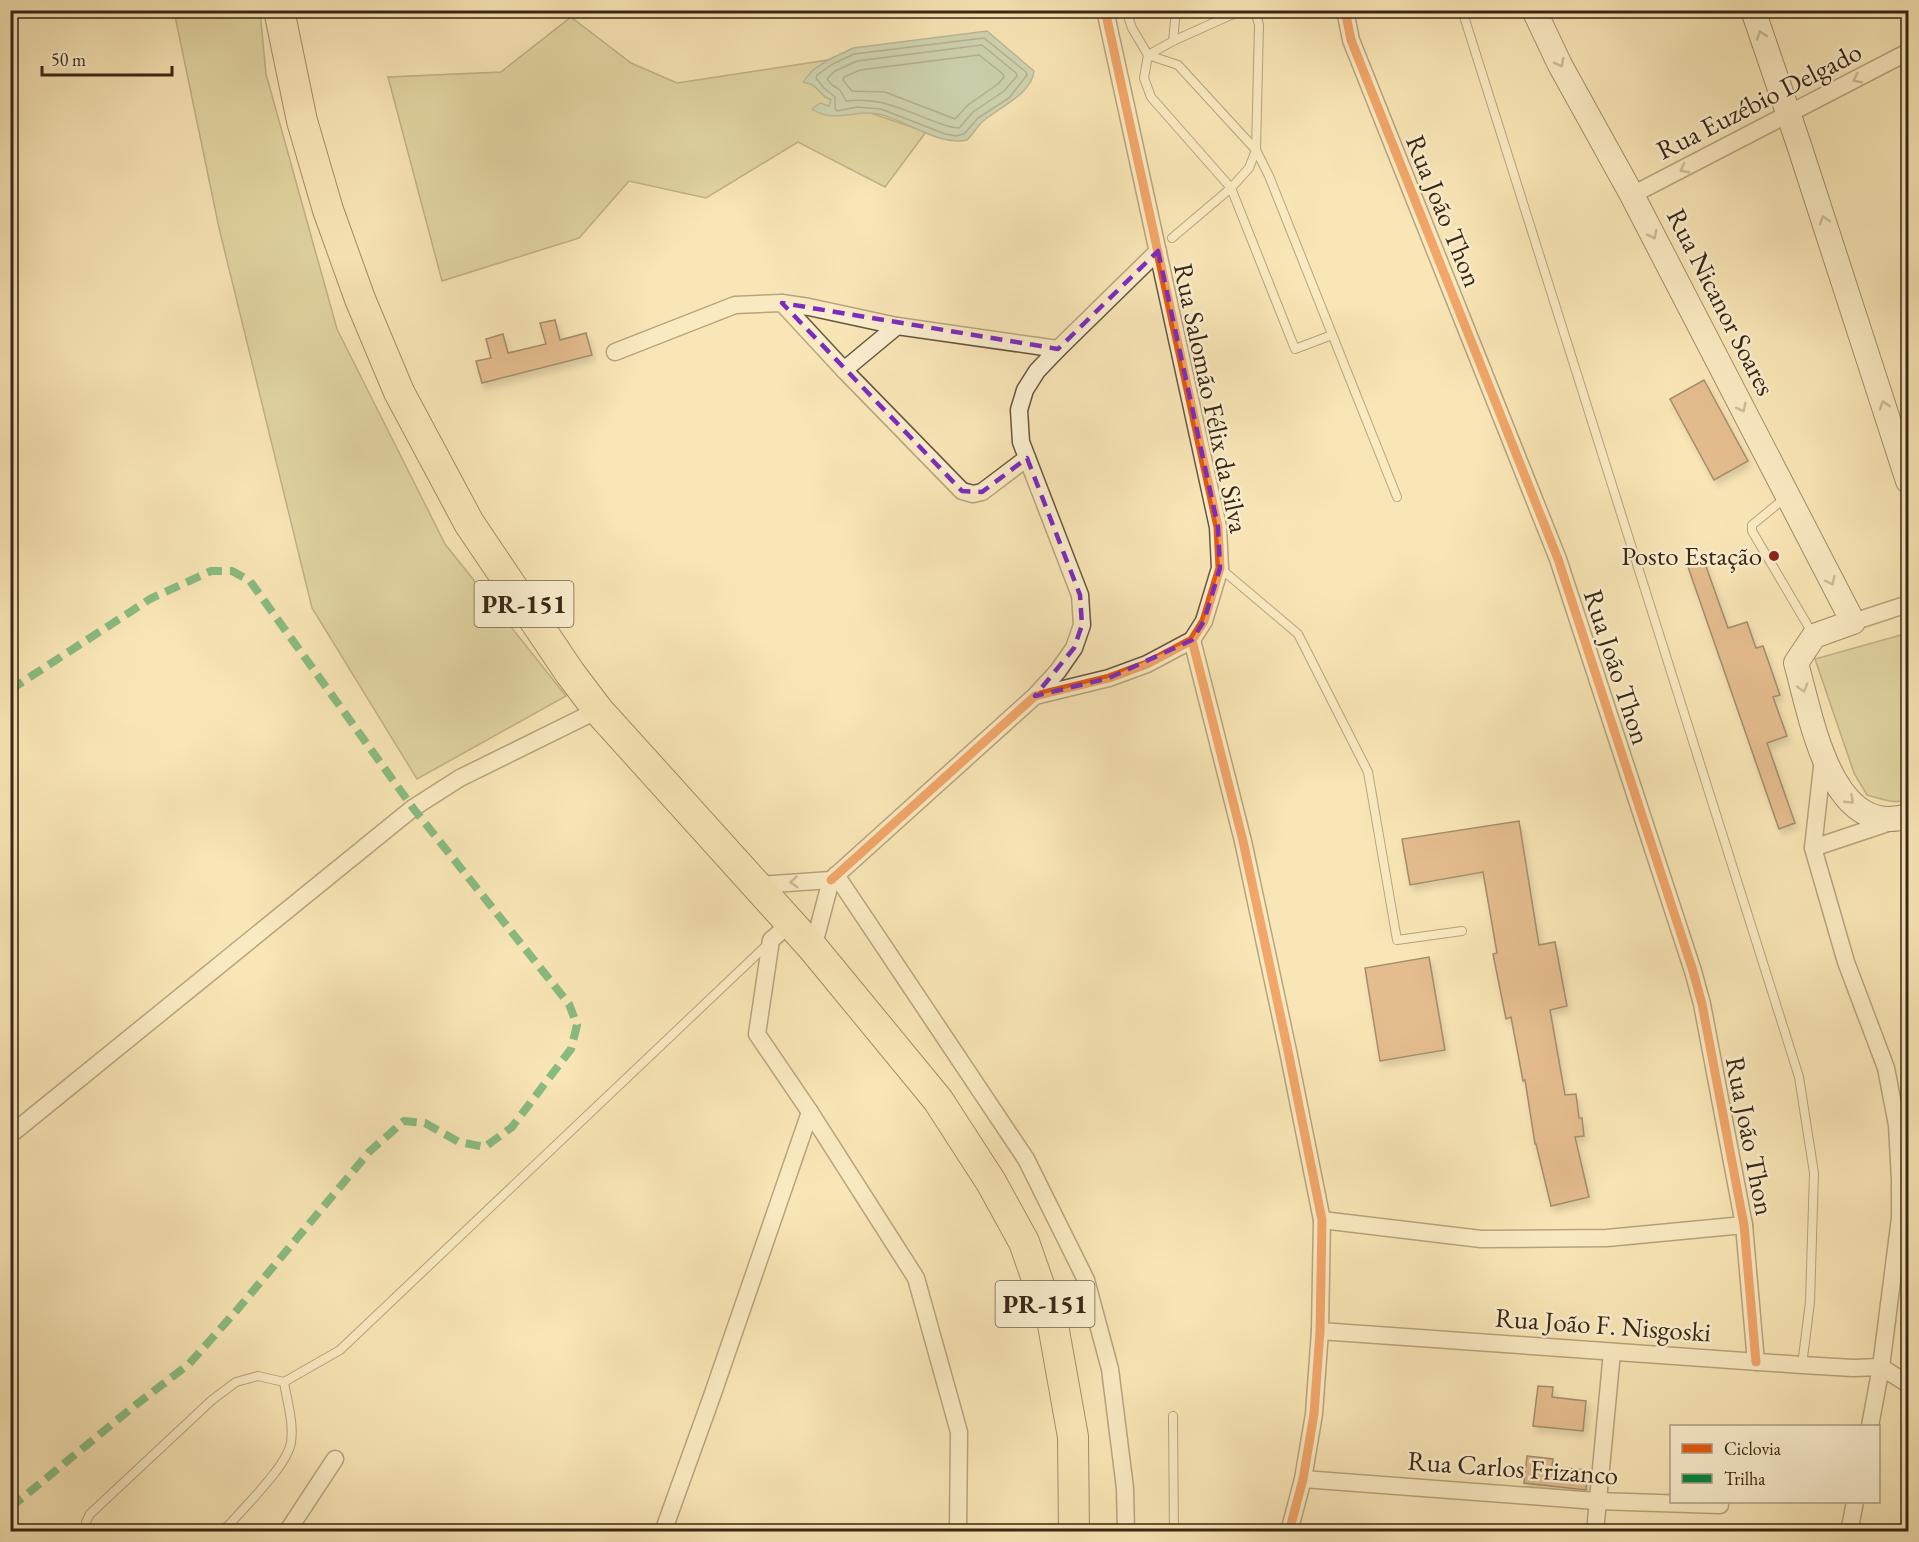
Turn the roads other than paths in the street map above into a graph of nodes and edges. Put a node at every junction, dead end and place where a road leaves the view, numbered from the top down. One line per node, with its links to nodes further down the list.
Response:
1 (279, 10): 36 (highway, PR-151)
2 (1104, 10): 19 (street, Rua Salomão Félix da Silva)
3 (1126, 10): 13 (lane)
4 (1176, 10): 11 (lane)
5 (1242, 10): 11 (lane)
6 (1255, 10): 15 (lane)
7 (1345, 10): 49 (street, Rua João Thon)
8 (1462, 10): 53 (lane)
9 (1534, 10): 17 (street, Rua Nicanor Soares, one-way to 17)
10 (1753, 10): 14 (street, one-way to 10)
11 (1173, 41): 13 (lane)
12 (1908, 52): 14 (street, Rua Euzébio Delgado, one-way to 14)
13 (1148, 55): 15 (lane); 16 (lane)
14 (1788, 114): 17 (street, Rua Euzébio Delgado, one-way to 17); 27 (street, one-way to 14)
15 (1257, 150): 16 (lane); 22 (lane)
16 (1231, 188): 18 (lane); 22 (lane)
17 (1632, 195): 28 (street, Rua Nicanor Soares, one-way to 28)
18 (1172, 238)
19 (1158, 251): 23 (street); 30 (street, Rua Salomão Félix da Silva)
20 (782, 303): 21 (street); 24 (street); 25 (street)
21 (897, 326): 23 (street); 25 (street)
22 (1332, 335): 29 (lane)
23 (1058, 349): 26 (street)
24 (615, 352)
25 (844, 370): 26 (street)
26 (1027, 458): 35 (street)
27 (1908, 481)
28 (1787, 495): 32 (street, Rua Nicanor Soares, one-way to 32); 33 (lane)
29 (1397, 497)
30 (1220, 568): 34 (street, Rua Salomão Félix da Silva); 42 (lane)
31 (1908, 604): 32 (street)
32 (1853, 622): 33 (street)
33 (1814, 636): 37 (street, one-way to 37)
34 (1192, 640): 35 (street); 48 (street)
35 (1035, 696): 40 (street)
36 (598, 710): 41 (highway, PR-151); 46 (street)
37 (1823, 758): 38 (street, one-way to 38); 39 (street)
38 (1901, 819): 39 (street)
39 (1813, 848): 47 (street)
40 (833, 877): 41 (street, one-way to 41); 44 (street); 70 (street)
41 (757, 885): 43 (highway, PR-151)
42 (1462, 931)
43 (781, 932): 44 (highway, PR-151); 45 (street); 55 (lane)
44 (813, 948): 69 (highway, PR-151)
45 (810, 1112): 67 (street); 68 (street)
46 (10, 1135)
47 (1904, 1217): 54 (street)
48 (1322, 1220): 49 (street); 50 (street)
49 (1744, 1225): 52 (street, Rua João Thon)
50 (1320, 1331): 51 (street, Rua João F. Nisgoski); 60 (street)
51 (1612, 1352): 52 (street, Rua João F. Nisgoski); 61 (street)
52 (1756, 1362): 53 (street, Rua João F. Nisgoski)
53 (1802, 1365): 54 (street, Rua João F. Nisgoski)
54 (1881, 1367): 56 (street); 58 (street)
55 (284, 1382): 64 (lane); 65 (lane)
56 (1908, 1384)
57 (1173, 1416): 71 (lane)
58 (1870, 1425)
59 (335, 1459): 66 (street)
60 (1303, 1479): 61 (street, Rua Carlos Frizanco); 72 (street)
61 (1596, 1501): 63 (street, Rua Carlos Frizanco); 73 (street)
62 (1855, 1503): 74 (street)
63 (1720, 1505)
64 (85, 1532)
65 (220, 1532)
66 (287, 1532)
67 (663, 1532)
68 (958, 1532)
69 (1074, 1532)
70 (1126, 1532)
71 (1174, 1532)
72 (1289, 1532)
73 (1595, 1532)
74 (1849, 1532)

